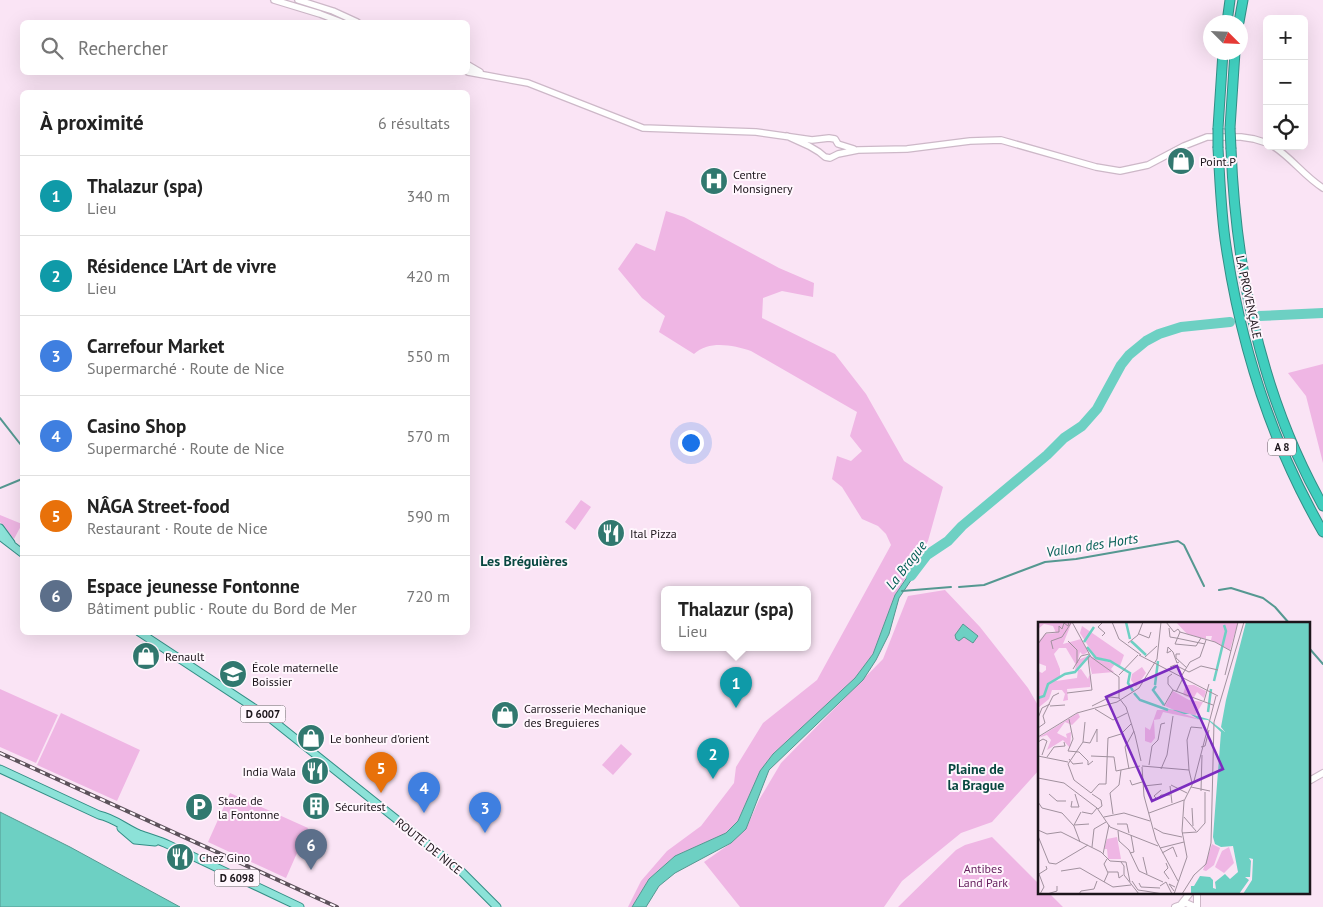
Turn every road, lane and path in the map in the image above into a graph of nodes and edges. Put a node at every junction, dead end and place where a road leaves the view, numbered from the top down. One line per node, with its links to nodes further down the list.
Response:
1 (274, 0): 7 (street)
2 (298, 0): 8 (street)
3 (1230, 0): 5 (highway)
4 (1242, 0): 6 (highway)
5 (1228, 15)
6 (1240, 15)
7 (336, 20)
8 (353, 20)
9 (1222, 60): 25 (highway, LA PROVENÇALE / A 8, bridge)
10 (1234, 60): 23 (highway, LA PROVENÇALE / A 8, bridge)
11 (470, 66): 13 (street)
12 (470, 72): 13 (street)
13 (484, 75): 14 (street)
14 (787, 136): 15 (street); 20 (street)
15 (824, 139): 17 (street); 20 (street)
16 (1263, 142): 18 (street)
17 (838, 144): 18 (street); 21 (street)
18 (858, 150): 21 (street)
19 (1279, 150): 22 (street)
20 (819, 152): 21 (street)
21 (838, 154)
22 (1323, 188)
23 (1323, 506)
24 (0, 528): 27 (main road)
25 (1323, 532)
26 (0, 536): 27 (main road)
27 (14, 547): 28 (main road)
28 (20, 552)
29 (144, 635): 37 (main road, ROUTE DE NICE / D 6007)
30 (0, 769): 36 (main road, D 6098)
31 (1323, 773): 32 (main road)
32 (1310, 780)
33 (1189, 894): 35 (main road)
34 (1197, 894): 39 (main road)
35 (1182, 903): 38 (main road); 39 (main road)
36 (300, 907)
37 (497, 907)
38 (1175, 907)
39 (1196, 907)

